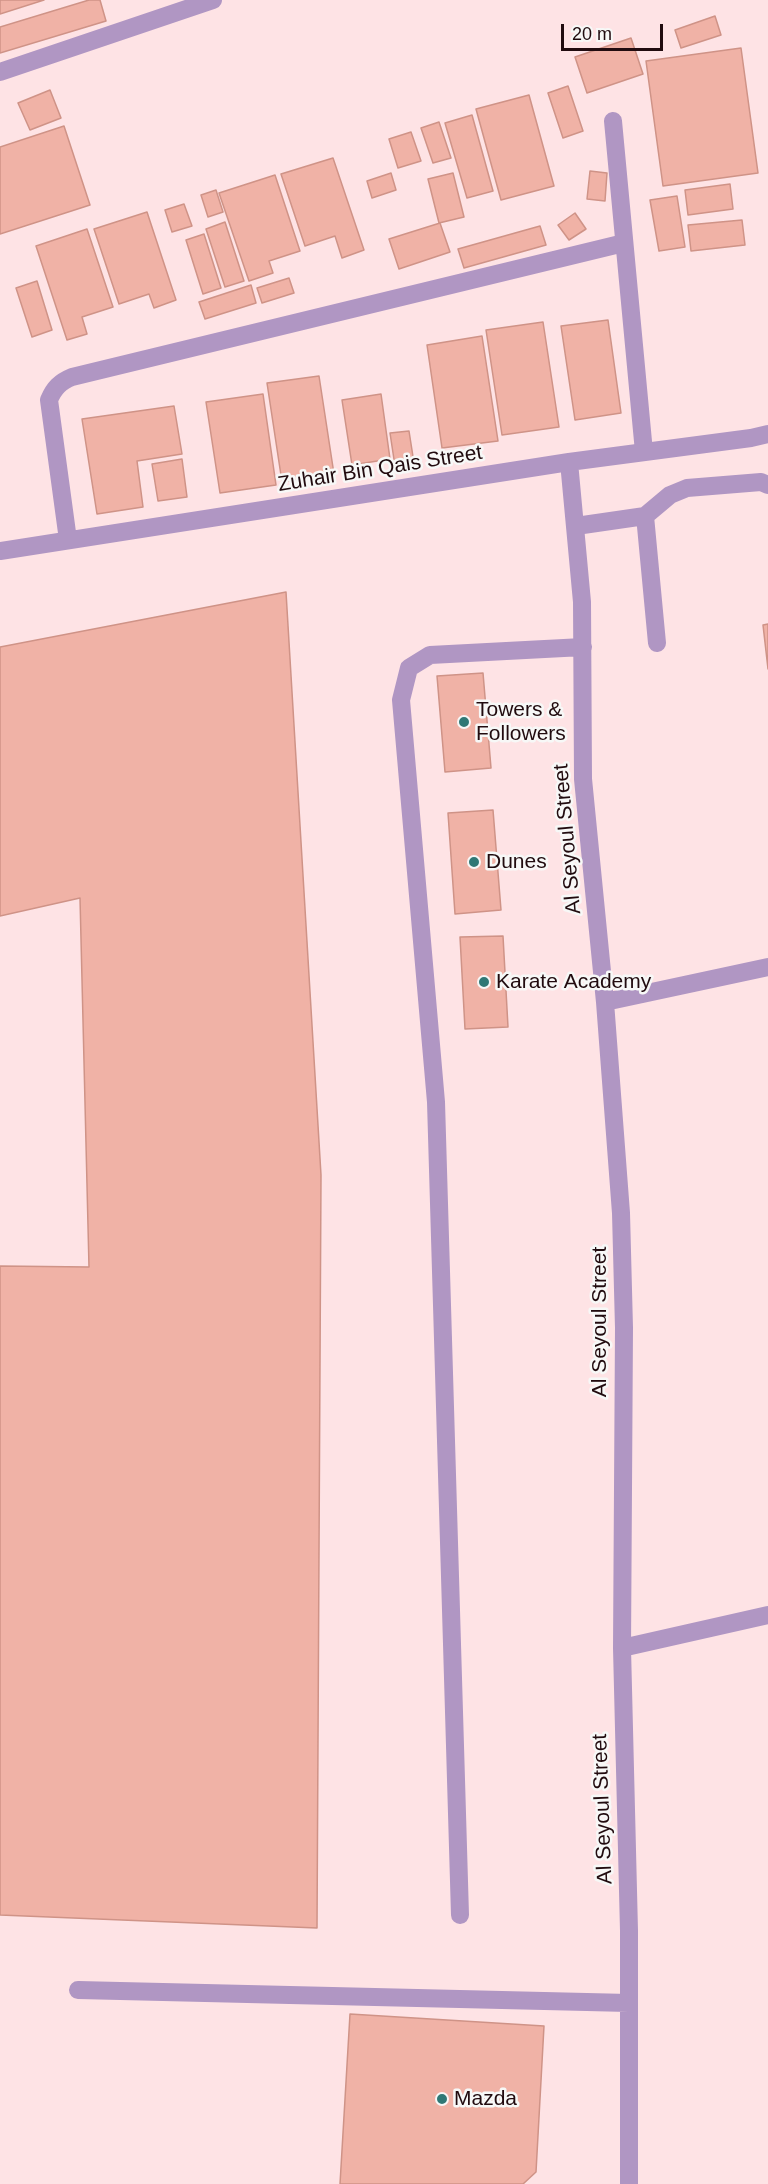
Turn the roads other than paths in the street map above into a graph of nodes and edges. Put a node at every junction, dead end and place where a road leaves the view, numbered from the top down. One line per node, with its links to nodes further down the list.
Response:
1 (213, 0): 2 (street)
2 (0, 72)
3 (613, 122): 4 (street)
4 (624, 243): 6 (street); 11 (street)
5 (768, 434): 6 (street, Zuhair Bin Qais Street)
6 (644, 452): 7 (street, Zuhair Bin Qais Street)
7 (569, 462): 10 (street, Al Seyoul Street); 11 (street, Zuhair Bin Qais Street)
8 (768, 485): 9 (street)
9 (645, 516): 10 (street); 13 (street)
10 (576, 526): 14 (street, Al Seyoul Street)
11 (68, 540): 12 (street, Zuhair Bin Qais Street)
12 (0, 551)
13 (657, 643)
14 (583, 647): 16 (street, Al Seyoul Street); 19 (street)
15 (768, 967): 16 (street)
16 (604, 1002): 18 (street, Al Seyoul Street)
17 (768, 1615): 18 (street)
18 (622, 1648): 21 (street, Al Seyoul Street)
19 (460, 1915)
20 (78, 1990): 21 (street)
21 (629, 2003): 22 (street, Al Seyoul Street)
22 (628, 2184)

